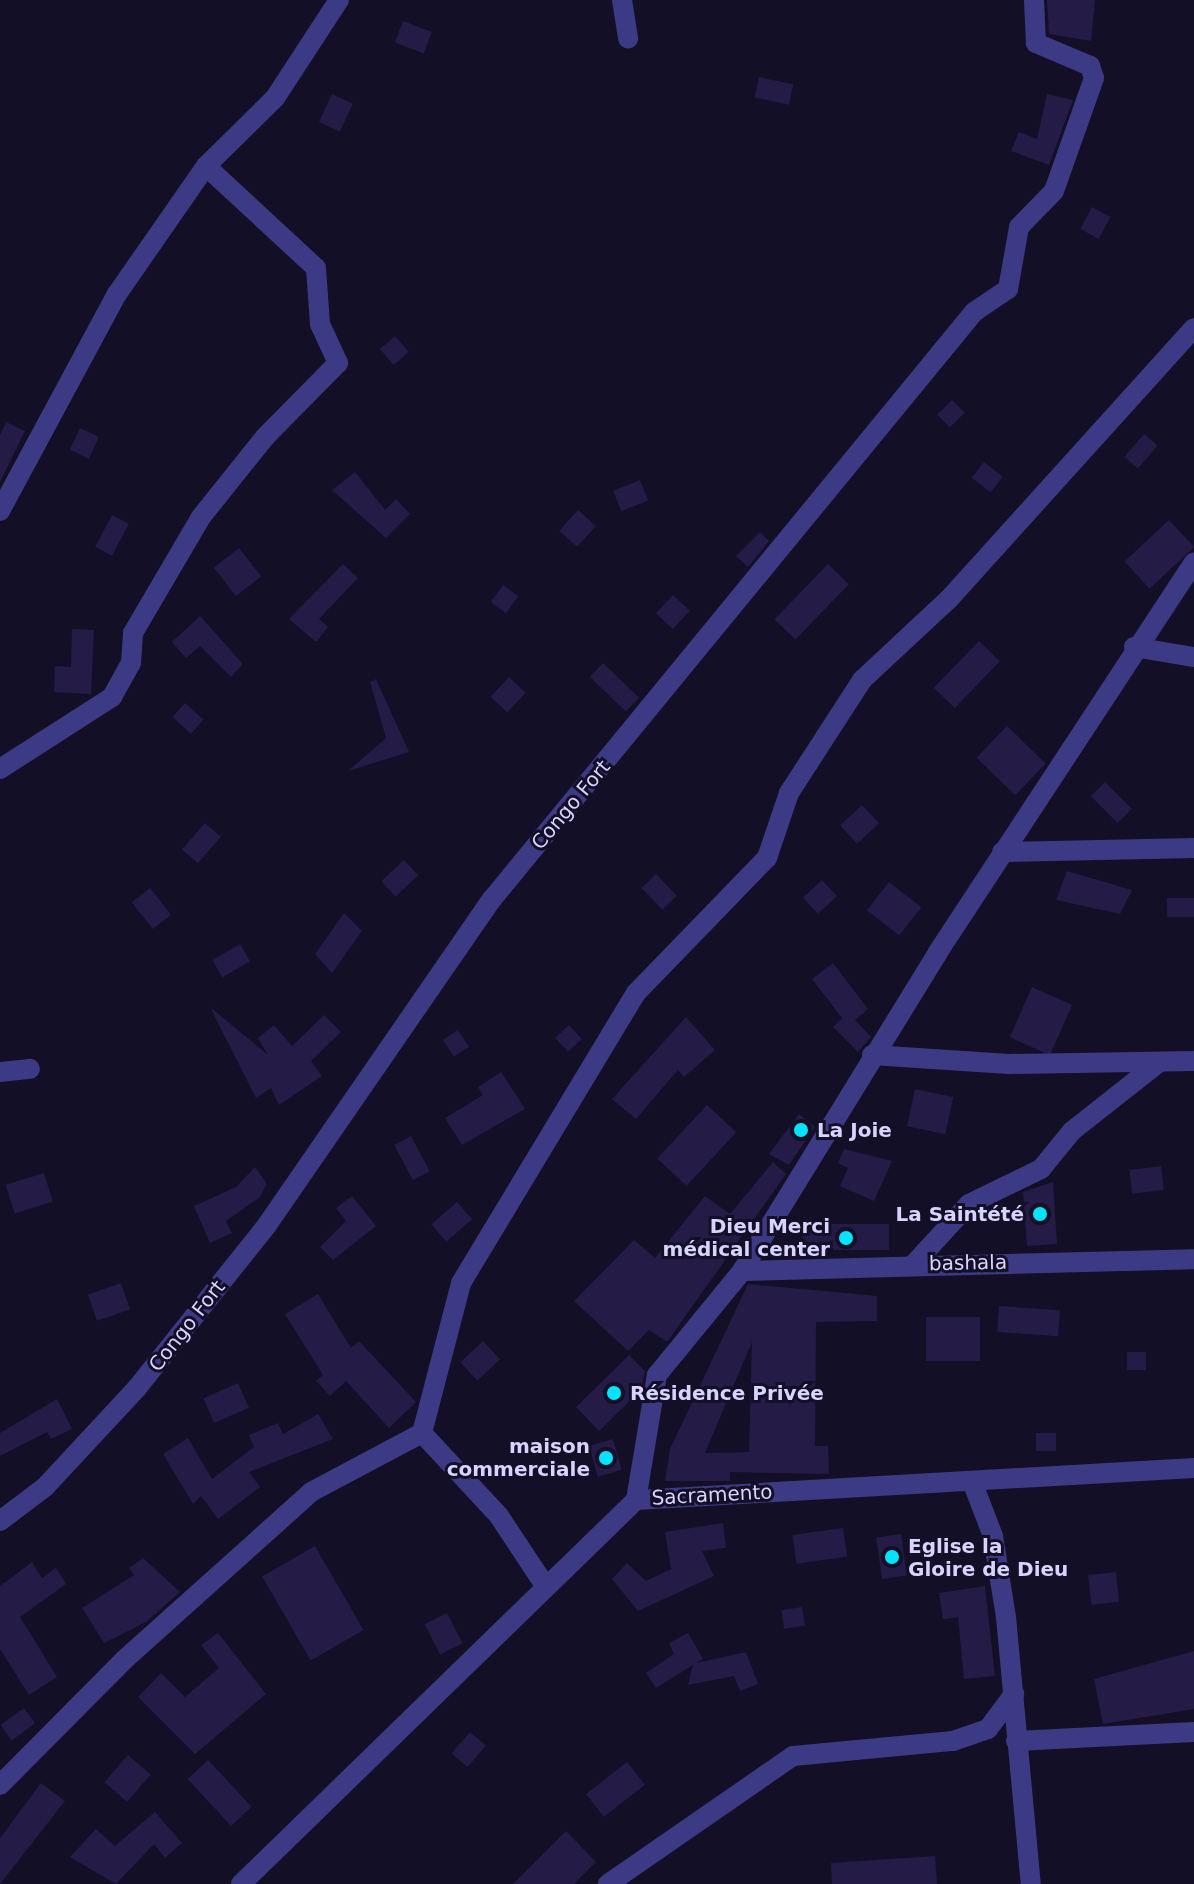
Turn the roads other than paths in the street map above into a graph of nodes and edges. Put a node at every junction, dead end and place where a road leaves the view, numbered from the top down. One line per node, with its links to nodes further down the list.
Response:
1 (339, 0): 5 (street)
2 (622, 0): 4 (street)
3 (1034, 0): 26 (street, Congo Fort)
4 (628, 39)
5 (206, 166): 7 (street); 11 (street)
6 (1194, 328): 22 (street)
7 (0, 511)
8 (1194, 563): 9 (street)
9 (1134, 647): 10 (street); 13 (street)
10 (1194, 657)
11 (0, 769)
12 (1194, 848): 13 (street)
13 (1002, 852): 14 (street)
14 (872, 1055): 16 (street); 21 (street)
15 (1194, 1061): 16 (street)
16 (1158, 1063): 20 (street)
17 (30, 1069): 18 (street)
18 (0, 1072)
19 (1194, 1259): 20 (street, bashala)
20 (914, 1264): 21 (street, bashala)
21 (742, 1271): 25 (street)
22 (422, 1433): 27 (street); 31 (street)
23 (1194, 1468): 24 (street, Sacramento)
24 (973, 1484): 25 (street, Sacramento); 28 (street)
25 (636, 1500): 27 (street, Sacramento)
26 (0, 1521)
27 (546, 1587): 32 (street, Sacramento)
28 (1014, 1694): 30 (street); 33 (street)
29 (1194, 1732): 30 (street)
30 (1016, 1741): 34 (street)
31 (0, 1785)
32 (241, 1884)
33 (608, 1884)
34 (1031, 1884)

